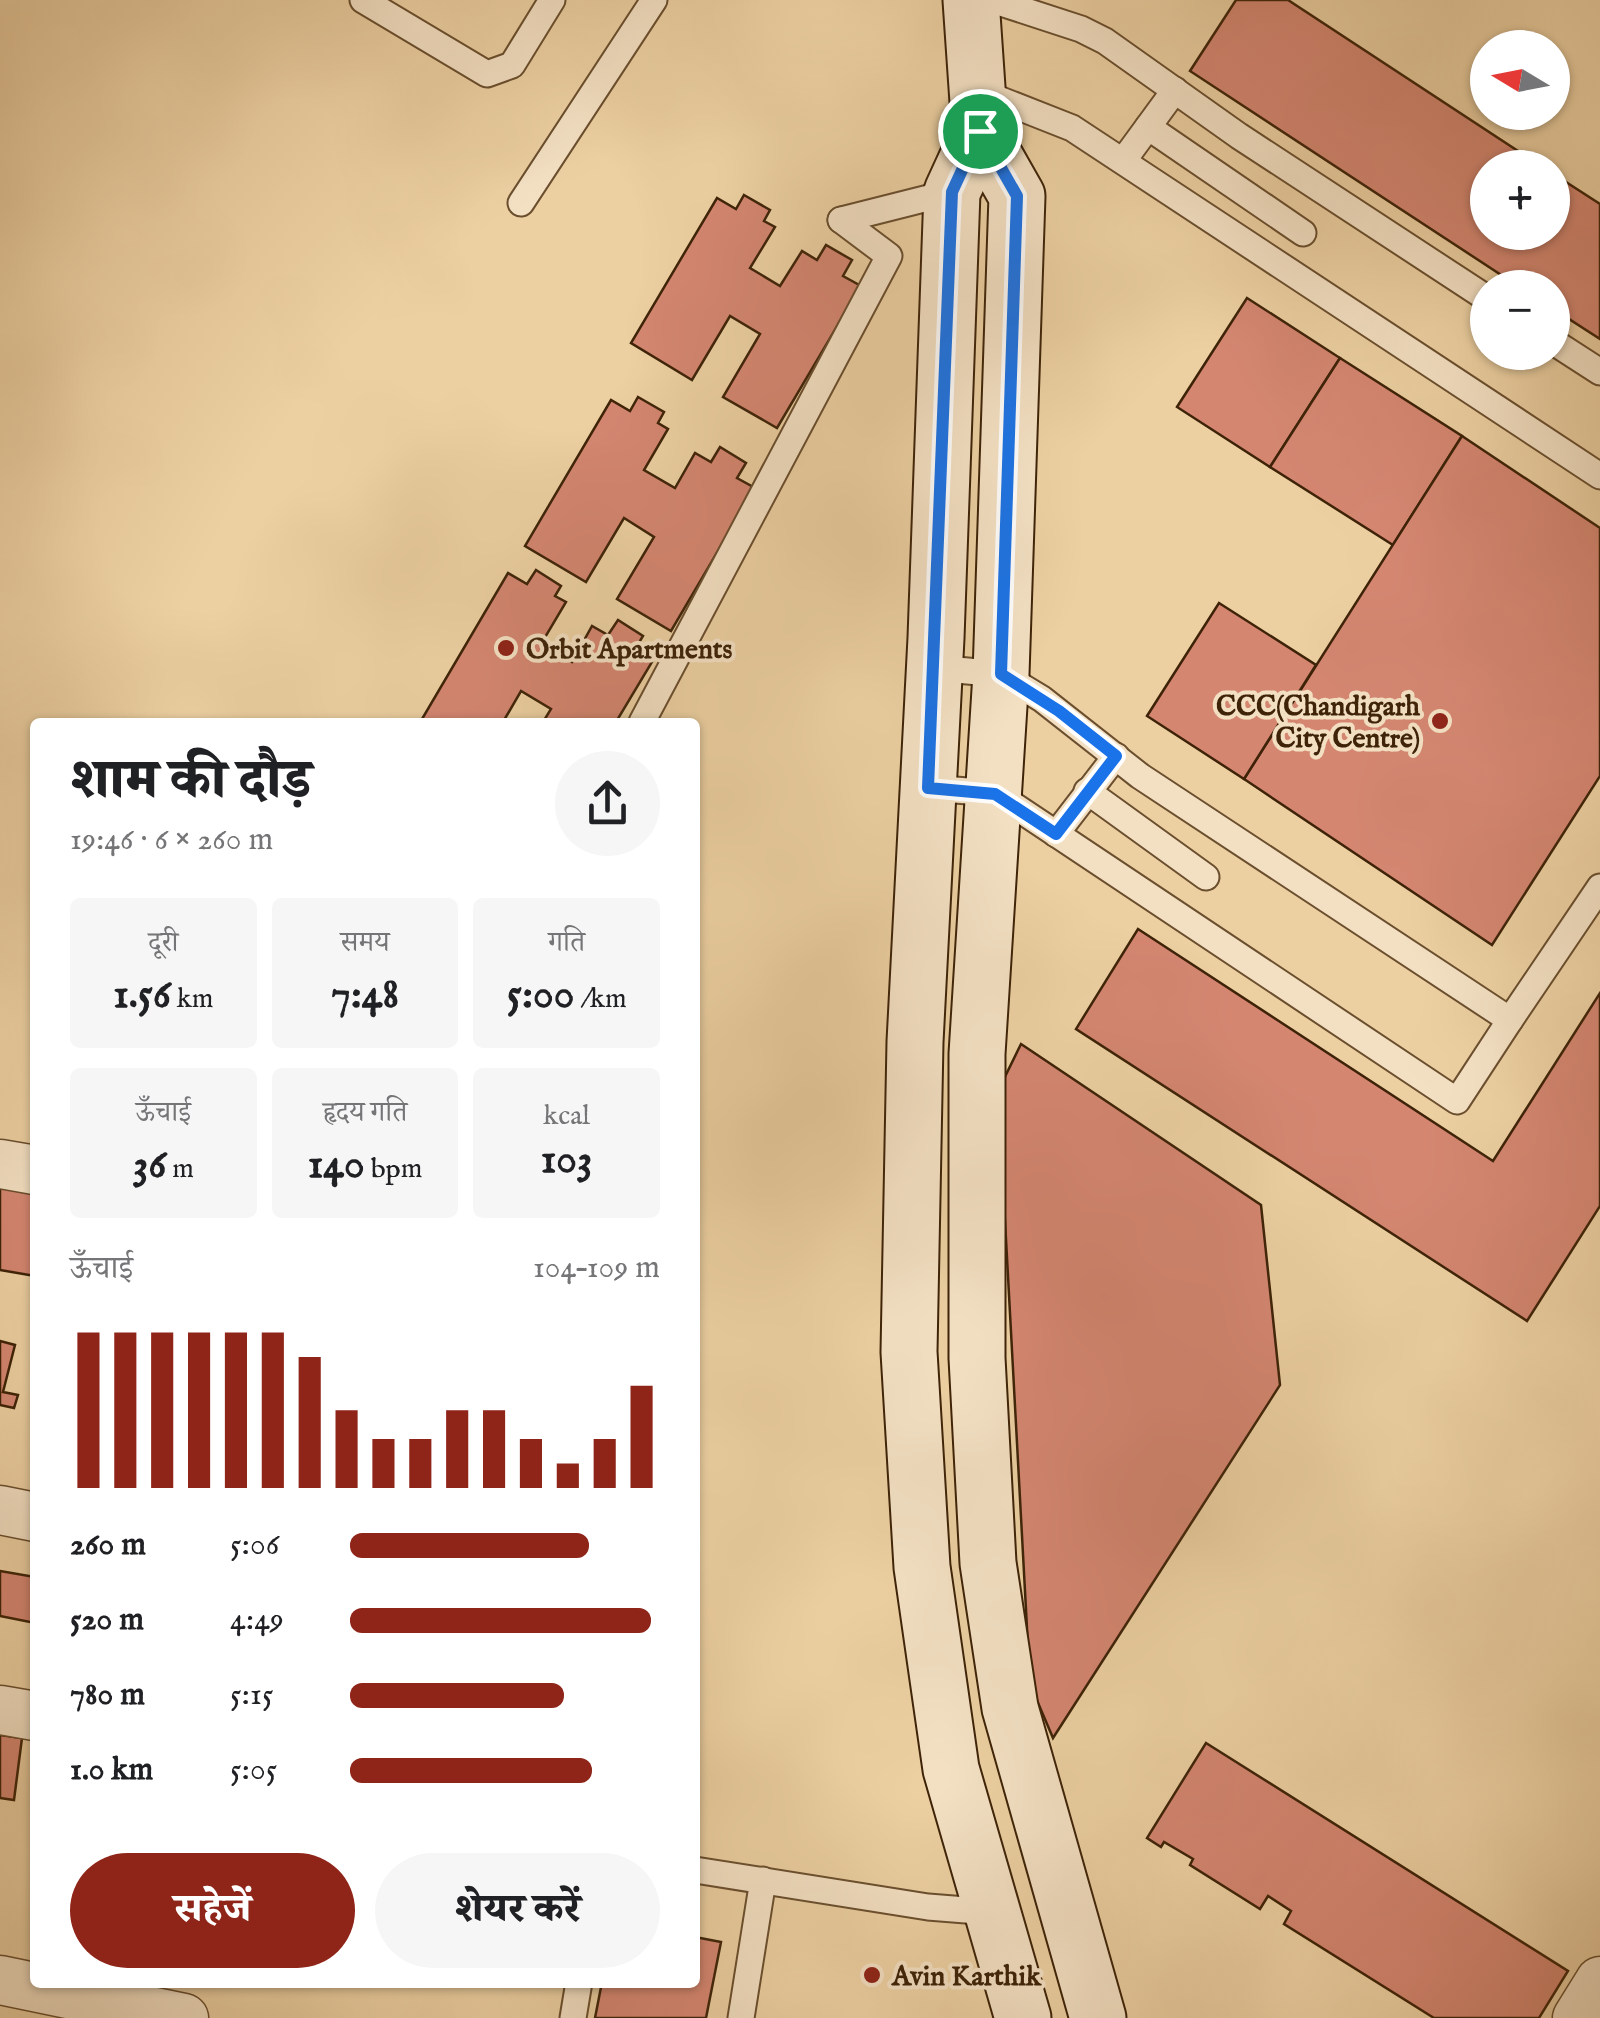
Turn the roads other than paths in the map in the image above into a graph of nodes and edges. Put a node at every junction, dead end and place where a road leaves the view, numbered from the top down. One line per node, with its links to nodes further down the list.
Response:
1 (364, 0): 2 (lane)
2 (552, 0)
3 (654, 0): 11 (lane)
4 (972, 0): 7 (main road)
5 (992, 0): 6 (lane)
6 (1174, 90): 8 (lane); 13 (lane)
7 (979, 111): 9 (lane); 10 (main road); 18 (main road)
8 (1148, 126): 9 (lane); 12 (lane)
9 (1123, 161): 16 (lane)
10 (952, 192): 17 (main road); 19 (lane)
11 (521, 203)
12 (1304, 233)
13 (1470, 286)
14 (1570, 353): 15 (lane)
15 (1600, 372)
16 (1600, 476)
17 (934, 668): 18 (lane); 21 (main road)
18 (1001, 674): 20 (lane); 23 (main road)
19 (644, 718)
20 (1116, 756): 22 (lane); 27 (lane)
21 (928, 788): 23 (lane); 37 (main road)
22 (1087, 791): 24 (lane); 25 (lane)
23 (995, 794): 24 (lane); 36 (main road)
24 (1056, 834): 27 (lane)
25 (1206, 877)
26 (1600, 887): 27 (lane)
27 (1510, 1020)
28 (0, 1164): 29 (street)
29 (30, 1169)
30 (0, 1510): 31 (street)
31 (30, 1516)
32 (0, 1710): 33 (street)
33 (30, 1715)
34 (700, 1871): 35 (lane)
35 (762, 1880): 37 (lane); 45 (lane)
36 (1063, 1895): 37 (main road); 47 (main road)
37 (994, 1922): 46 (main road)
38 (0, 1980): 40 (street)
39 (1600, 1981): 48 (street)
40 (30, 1986)
41 (39, 1988): 43 (street)
42 (577, 1988): 44 (lane)
43 (184, 2018)
44 (572, 2018)
45 (741, 2018)
46 (1023, 2018)
47 (1098, 2018)
48 (1577, 2018)

